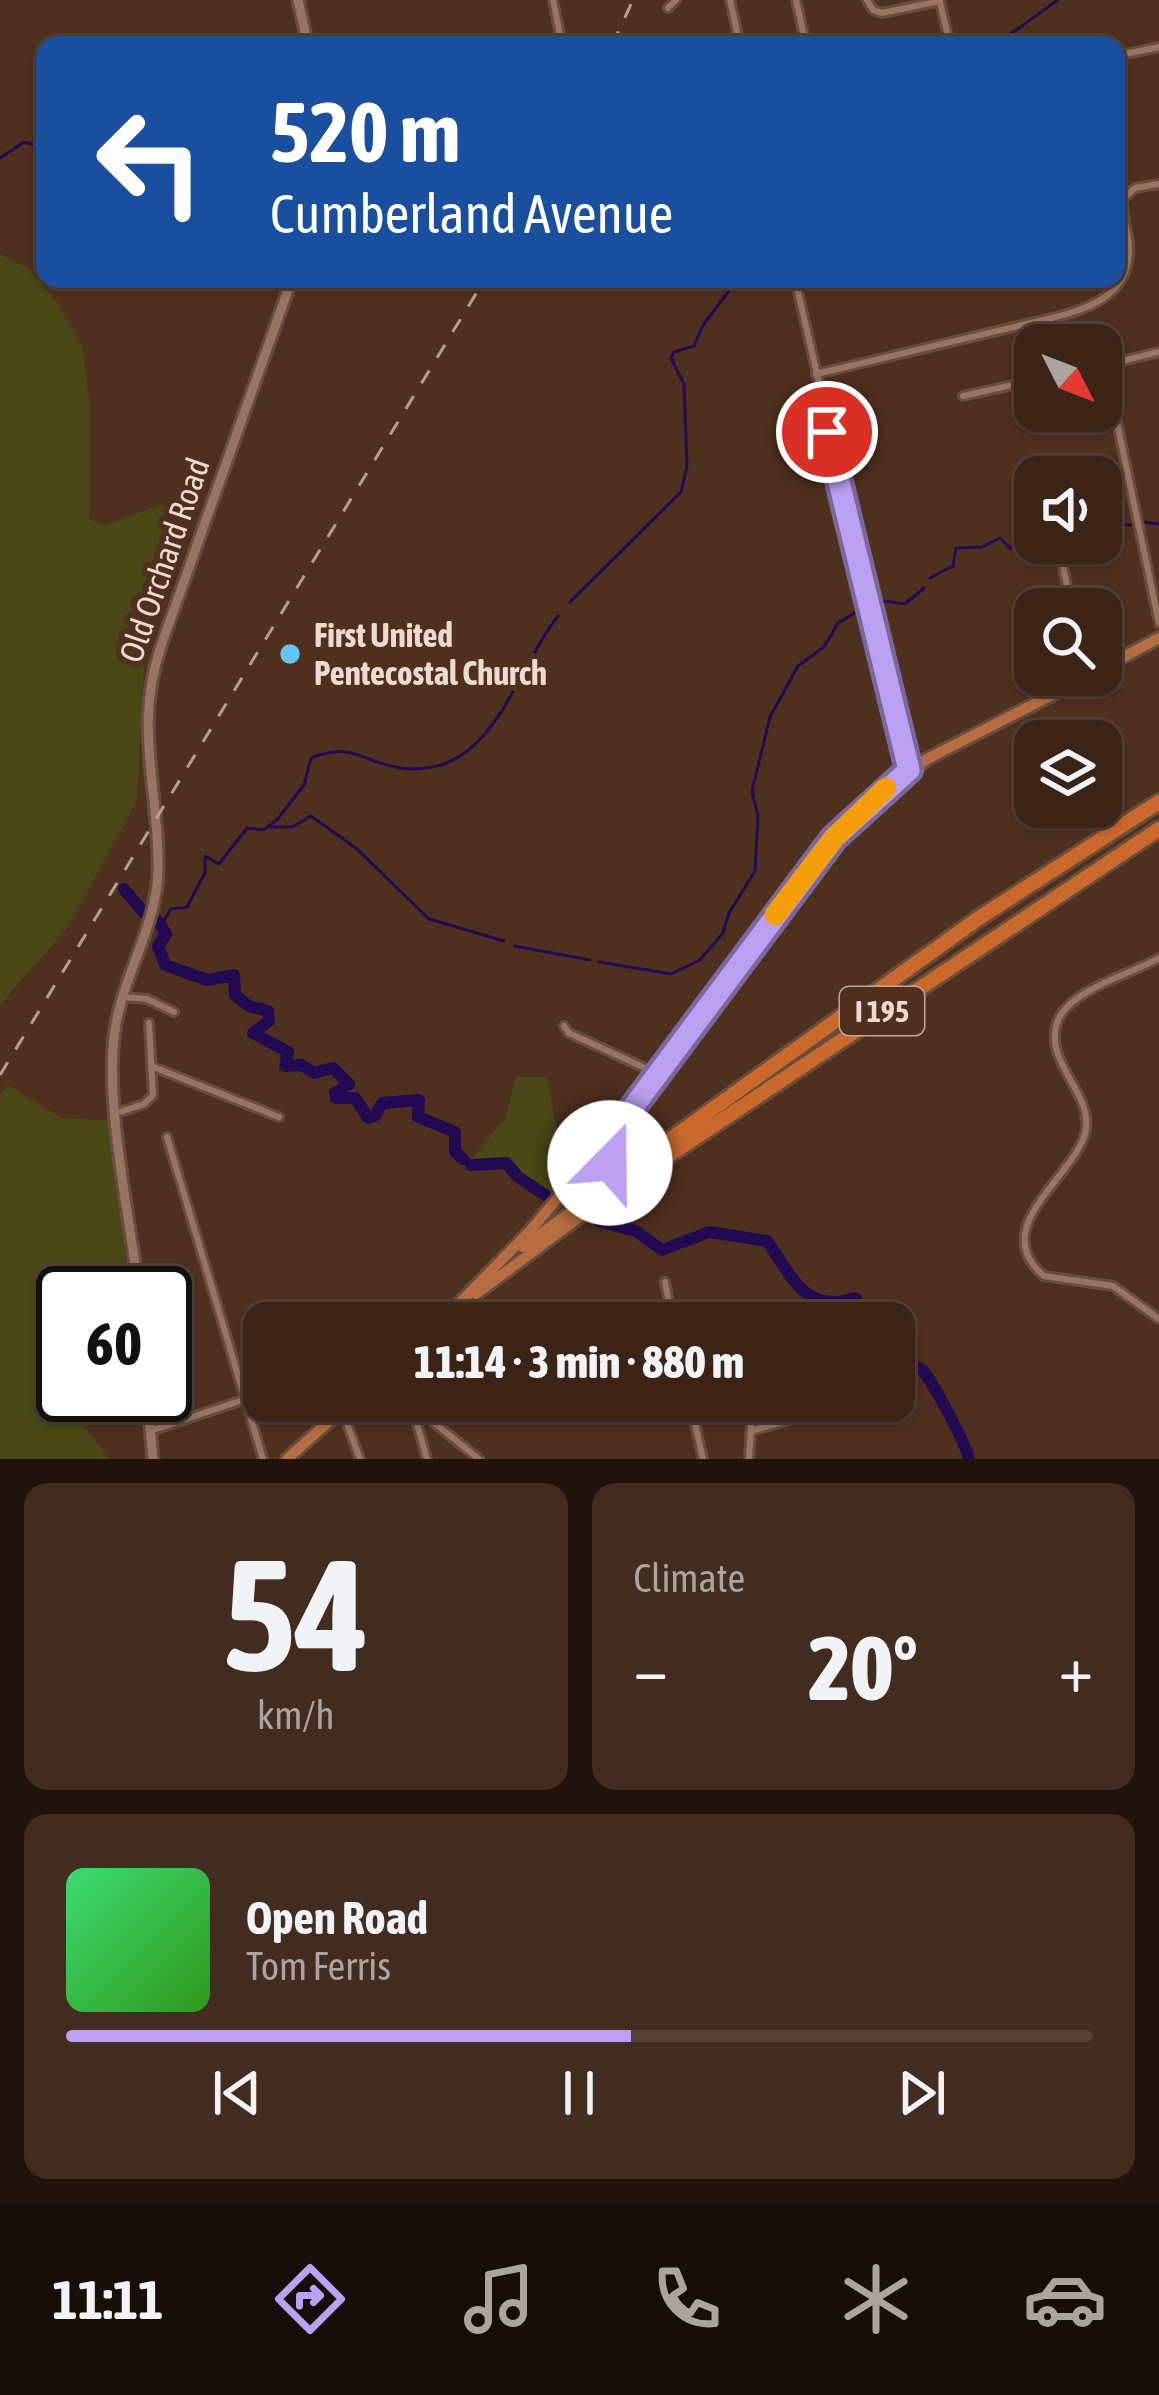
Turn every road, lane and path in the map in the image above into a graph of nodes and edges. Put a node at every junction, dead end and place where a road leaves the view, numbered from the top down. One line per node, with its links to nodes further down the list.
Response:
1 (298, 0): 9 (street)
2 (553, 0): 10 (street)
3 (676, 0): 8 (street)
4 (730, 0): 11 (street)
5 (796, 0): 12 (street)
6 (867, 0): 7 (street)
7 (940, 1): 13 (street)
8 (668, 8)
9 (306, 36)
10 (560, 36)
11 (738, 36)
12 (804, 36)
13 (948, 36)
14 (1159, 47): 15 (street)
15 (1125, 54)
16 (1159, 184): 17 (street)
17 (1125, 198)
18 (1125, 232): 19 (street)
19 (1125, 267)
20 (289, 288): 39 (street, Old Orchard Road)
21 (797, 288): 27 (street)
22 (1114, 288): 23 (street)
23 (1039, 321): 24 (street); 27 (street)
24 (1040, 324)
25 (1159, 352): 26 (street)
26 (1122, 361)
27 (816, 374): 35 (street)
28 (1014, 385): 29 (street)
29 (963, 396)
30 (1118, 432): 31 (street)
31 (1159, 622)
32 (1159, 638): 33 (main road)
33 (1122, 658)
34 (1050, 696): 35 (main road)
35 (909, 770): 44 (main road)
36 (1159, 802): 51 (highway, I 195)
37 (1159, 829): 51 (highway, I 195)
38 (1159, 958): 58 (street)
39 (123, 998): 40 (street); 45 (street, Old Orchard Road)
40 (174, 1012)
41 (149, 1023): 43 (street)
42 (565, 1026): 44 (street)
43 (151, 1066): 45 (street); 46 (street)
44 (658, 1074): 47 (main road)
45 (117, 1113): 52 (street, Old Orchard Road)
46 (279, 1117)
47 (619, 1126): 49 (main road); 50 (main road)
48 (167, 1137): 59 (street)
49 (593, 1158): 50 (main road); 53 (main road)
50 (610, 1163): 51 (main road)
51 (609, 1189): 53 (main road); 55 (main road)
52 (136, 1266)
53 (488, 1276): 55 (main road)
54 (665, 1282): 57 (street)
55 (466, 1300): 56 (main road)
56 (464, 1302)
57 (669, 1302)
58 (1159, 1319)
59 (243, 1392)
60 (243, 1400): 70 (street)
61 (149, 1422): 70 (street)
62 (252, 1422): 73 (street)
63 (329, 1422): 74 (main road)
64 (351, 1422): 75 (street)
65 (417, 1422): 76 (street)
66 (434, 1422): 77 (street)
67 (695, 1422): 78 (street)
68 (749, 1422): 71 (street)
69 (782, 1422): 71 (street)
70 (150, 1431): 72 (street)
71 (751, 1431): 79 (street)
72 (153, 1459)
73 (263, 1459)
74 (286, 1459)
75 (360, 1459)
76 (427, 1459)
77 (479, 1459)
78 (703, 1459)
79 (749, 1459)

